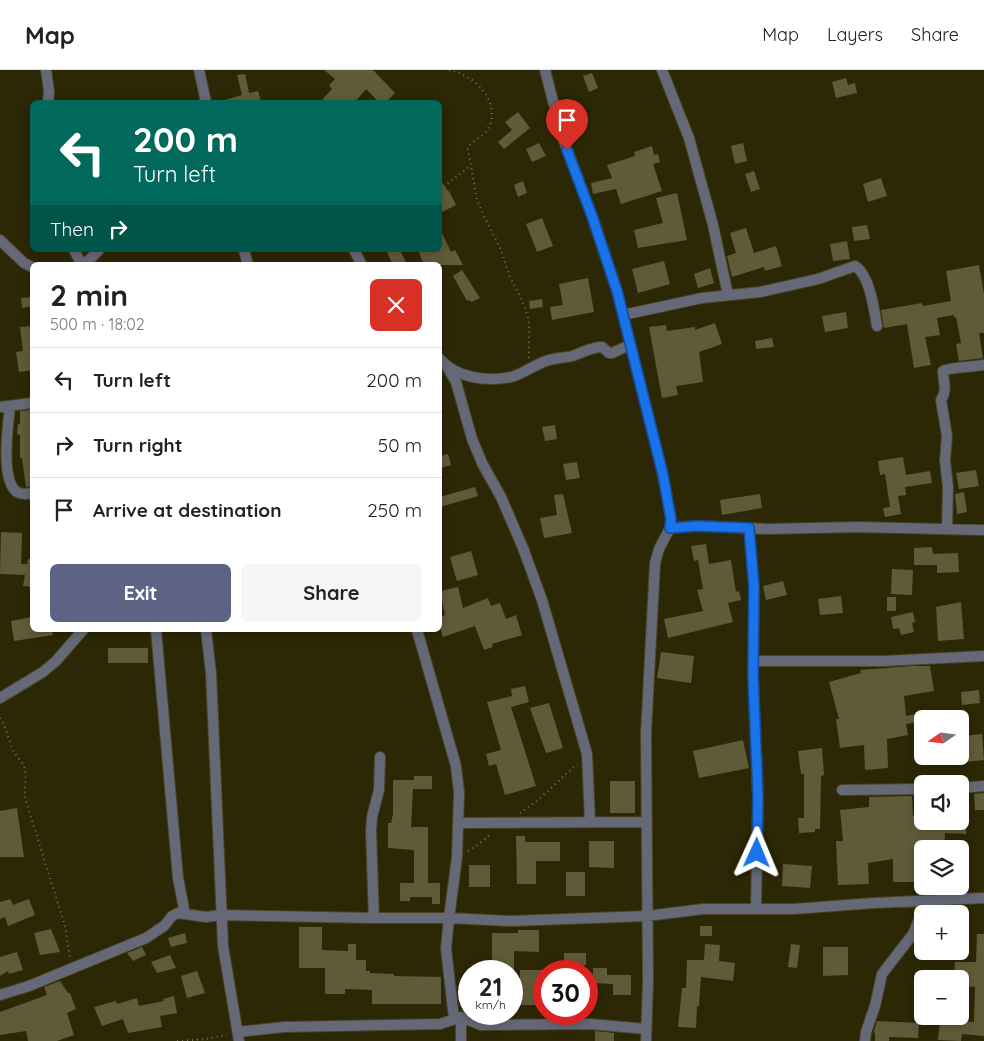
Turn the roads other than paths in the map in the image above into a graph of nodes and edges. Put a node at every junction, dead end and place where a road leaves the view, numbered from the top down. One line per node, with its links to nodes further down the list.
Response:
1 (46, 70): 5 (street)
2 (199, 70): 6 (street)
3 (545, 70): 12 (street)
4 (662, 70): 11 (street)
5 (48, 100)
6 (206, 100)
7 (0, 240): 10 (street)
8 (97, 252): 9 (street)
9 (86, 262)
10 (30, 266)
11 (728, 296): 12 (street); 13 (street)
12 (623, 315): 14 (street)
13 (877, 326)
14 (630, 345): 17 (street); 21 (street)
15 (442, 361): 17 (street)
16 (984, 366): 23 (street)
17 (447, 367): 37 (street)
18 (30, 403): 19 (street)
19 (5, 406): 20 (street)
20 (30, 494)
21 (670, 528): 22 (street); 38 (street)
22 (749, 528): 23 (street); 30 (street)
23 (947, 530): 24 (street)
24 (984, 530)
25 (81, 632): 31 (street)
26 (156, 632): 43 (street)
27 (206, 632): 44 (street)
28 (418, 632): 39 (street)
29 (984, 656): 30 (street)
30 (753, 661): 42 (street)
31 (0, 698)
32 (380, 757): 46 (street)
33 (984, 786): 34 (street)
34 (969, 787)
35 (914, 789): 36 (street)
36 (842, 790)
37 (590, 822): 38 (street); 39 (street)
38 (646, 822): 45 (street)
39 (460, 823): 47 (street)
40 (984, 898): 41 (street)
41 (927, 900): 42 (street); 56 (street)
42 (756, 909): 45 (street)
43 (184, 914): 44 (street); 48 (street)
44 (221, 915): 46 (street); 53 (street)
45 (647, 916): 47 (street); 52 (street)
46 (374, 918): 47 (street)
47 (448, 918): 49 (street)
48 (0, 995)
49 (458, 1017): 53 (street)
50 (459, 1025): 54 (street)
51 (523, 1025): 52 (street)
52 (646, 1029): 55 (street)
53 (239, 1036)
54 (461, 1041)
55 (646, 1041)
56 (865, 1041)

